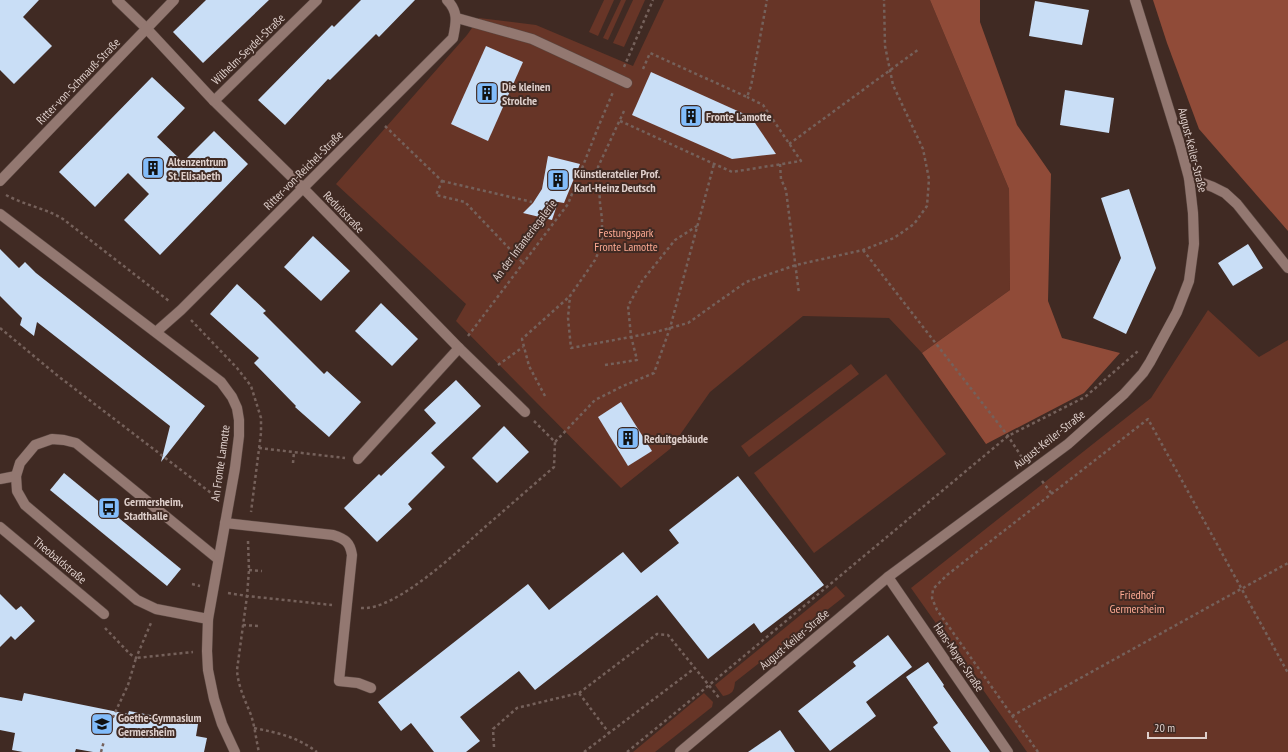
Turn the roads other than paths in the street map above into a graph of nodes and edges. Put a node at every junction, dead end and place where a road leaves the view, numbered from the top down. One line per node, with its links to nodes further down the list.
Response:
1 (117, 0): 7 (street, Reduitstraße)
2 (174, 0): 7 (street, Ritter-von-Schmauß-Straße)
3 (317, 0): 9 (street, Wilhelm-Seydel-Straße)
4 (447, 0): 6 (street)
5 (1135, 0): 10 (street, August-Keiler-Straße)
6 (457, 18): 8 (street); 12 (street, Ritter-von-Reichel-Straße)
7 (146, 28): 9 (street, Reduitstraße); 11 (street, Ritter-von-Schmauß-Straße)
8 (626, 83)
9 (214, 101): 12 (street, Reduitstraße)
10 (1189, 178): 14 (street); 24 (street, August-Keiler-Straße)
11 (0, 180)
12 (303, 188): 15 (street, Ritter-von-Reichel-Straße); 16 (street, Reduitstraße)
13 (0, 214): 15 (street, An Fronte Lamotte)
14 (1288, 268)
15 (156, 332): 21 (street, An Fronte Lamotte)
16 (459, 348): 17 (street, Reduitstraße); 18 (street)
17 (525, 412)
18 (358, 459)
19 (16, 476): 20 (street); 23 (street); 26 (street)
20 (0, 479)
21 (225, 523): 23 (street, An Fronte Lamotte); 27 (street)
22 (0, 527): 25 (street, Theobaldstraße)
23 (218, 559): 26 (street, An Fronte Lamotte)
24 (888, 577): 29 (street, August-Keiler-Straße); 30 (street, Hans-Mayer-Straße)
25 (104, 614)
26 (208, 619): 28 (street, An Fronte Lamotte)
27 (371, 688)
28 (235, 752)
29 (680, 752)
30 (1008, 752)

